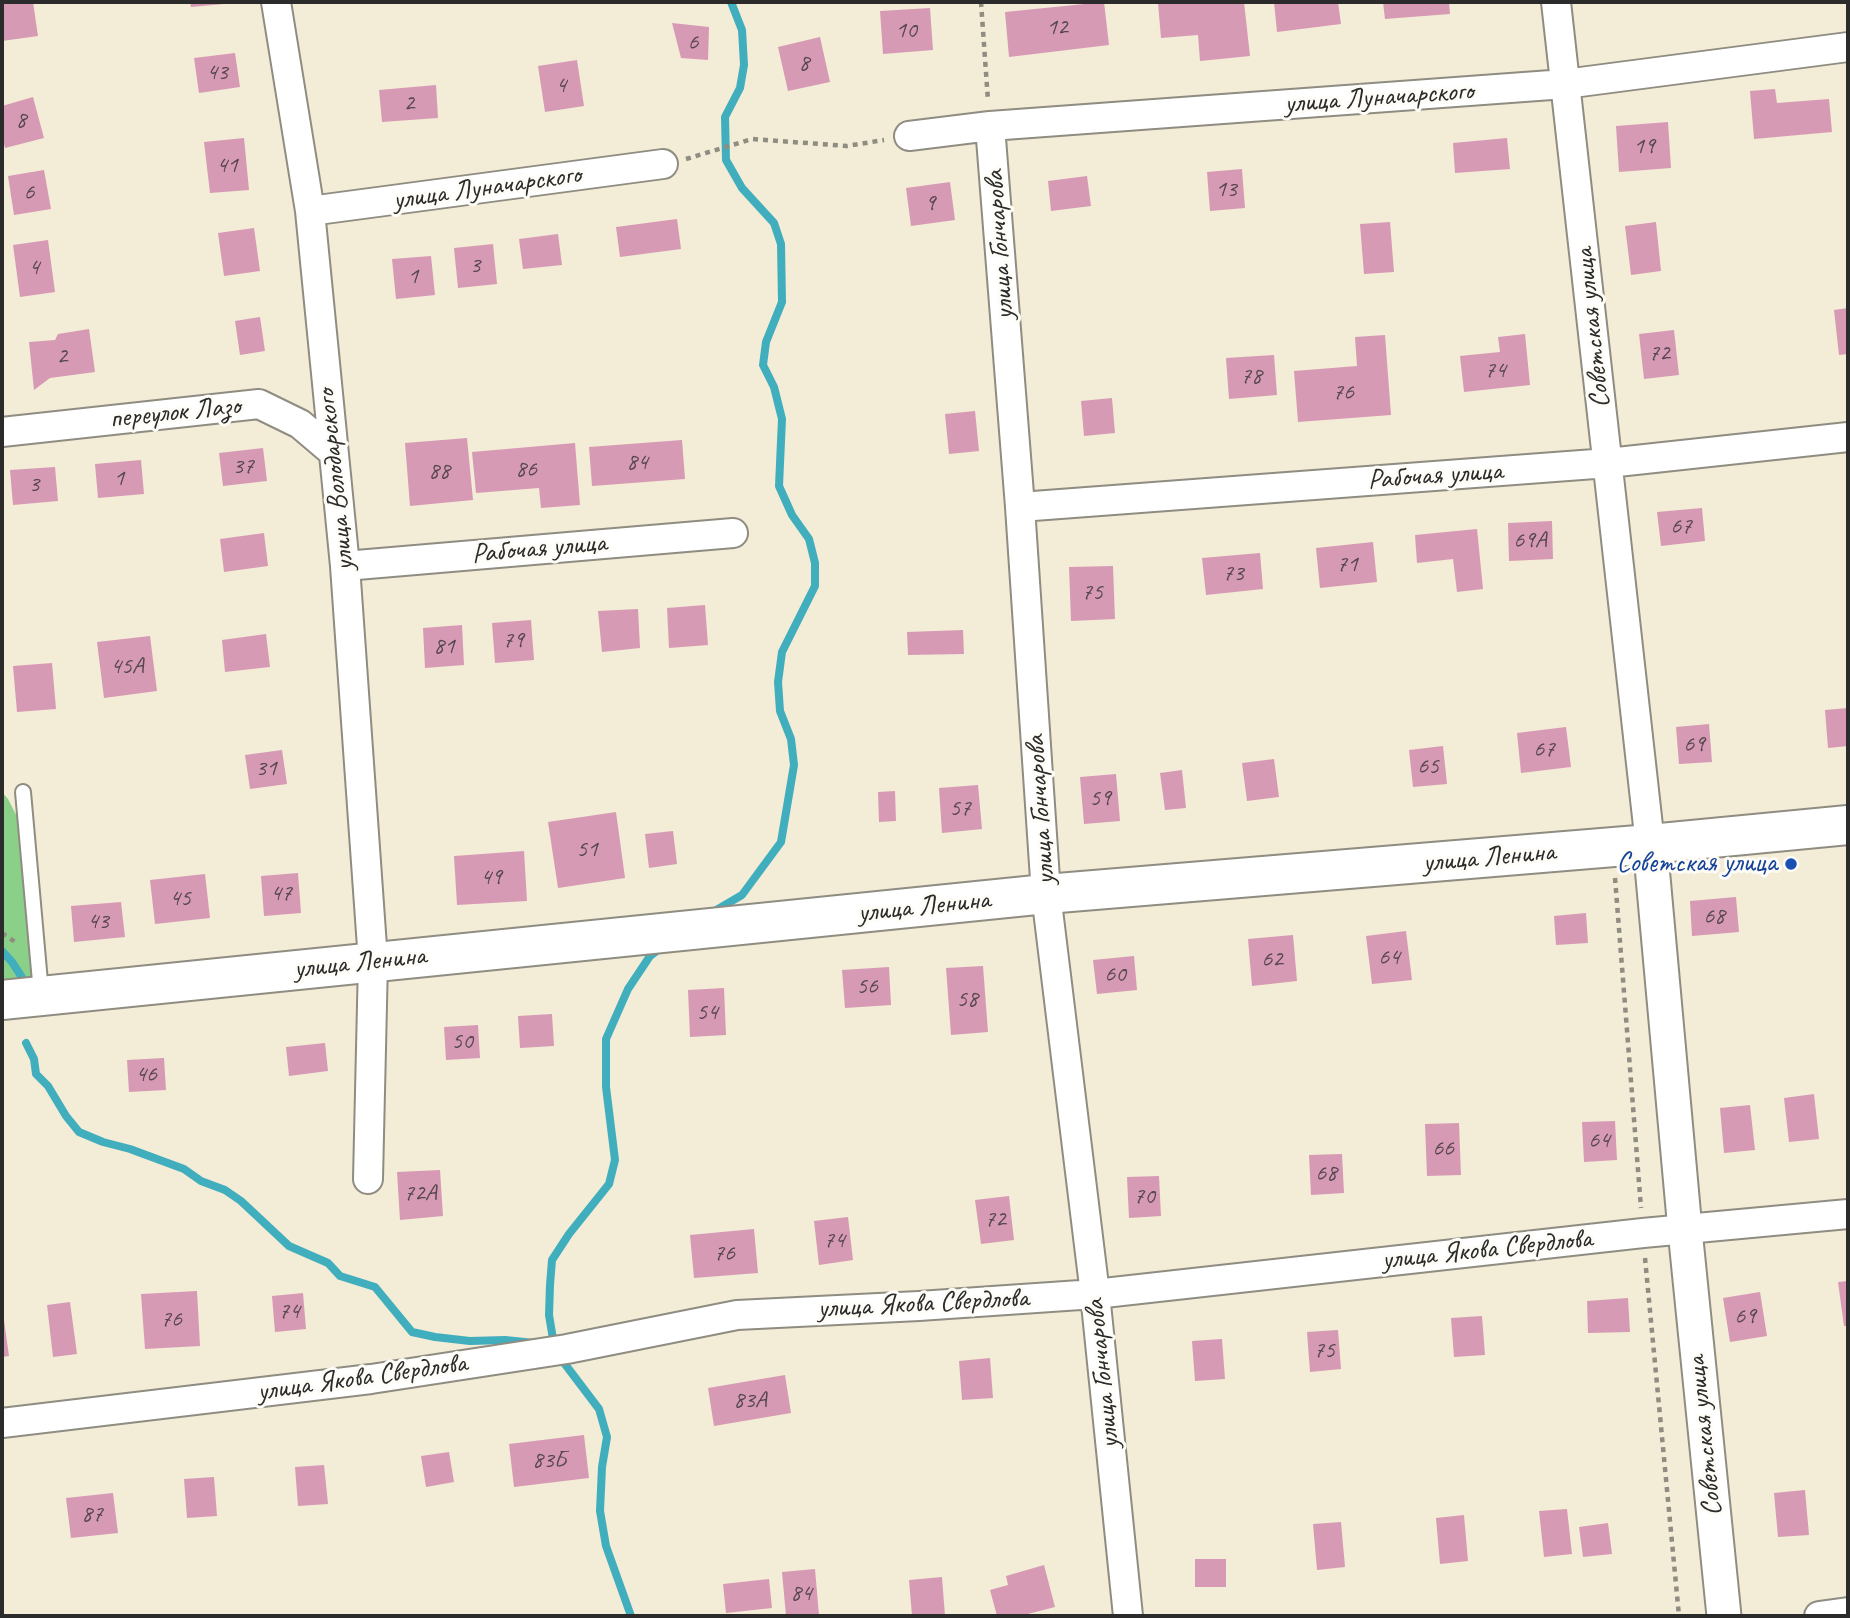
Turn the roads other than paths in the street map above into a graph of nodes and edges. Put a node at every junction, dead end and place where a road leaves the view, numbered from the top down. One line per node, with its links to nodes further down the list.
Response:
1 (276, 2): 8 (street, улица Володарского)
2 (1556, 2): 4 (street, Советская улица)
3 (1848, 47): 4 (street, улица Луначарского)
4 (1566, 84): 5 (street, улица Луначарского); 12 (street, Советская улица)
5 (990, 126): 6 (street, улица Луначарского); 13 (street, улица Гончарова)
6 (909, 136)
7 (663, 164): 8 (street, улица Луначарского)
8 (310, 211): 11 (street, улица Володарского)
9 (2, 432): 11 (street, переулок Лазо)
10 (1848, 437): 12 (street, Рабочая улица)
11 (333, 452): 15 (street, улица Володарского)
12 (1608, 463): 13 (street, Рабочая улица); 18 (street, Советская улица)
13 (1020, 506): 19 (street, улица Гончарова)
14 (733, 533): 15 (street, Рабочая улица)
15 (345, 566): 20 (street, улица Володарского)
16 (23, 792): 21 (lane)
17 (1848, 825): 18 (main road, улица Ленина)
18 (1650, 844): 19 (main road, улица Ленина); 25 (street, Советская улица)
19 (1046, 894): 20 (main road, улица Ленина); 26 (street, улица Гончарова)
20 (373, 961): 21 (main road, улица Ленина); 23 (street, улица Володарского)
21 (41, 995): 22 (main road, улица Ленина)
22 (2, 1000)
23 (368, 1179)
24 (1848, 1214): 25 (street, улица Якова Свердлова)
25 (1685, 1230): 26 (street, улица Якова Свердлова); 30 (street, Советская улица)
26 (1095, 1294): 27 (street, улица Якова Свердлова); 29 (street, улица Гончарова)
27 (2, 1423)
28 (1848, 1612): 31 (street)
29 (1128, 1616)
30 (1724, 1616)
31 (1819, 1616)

